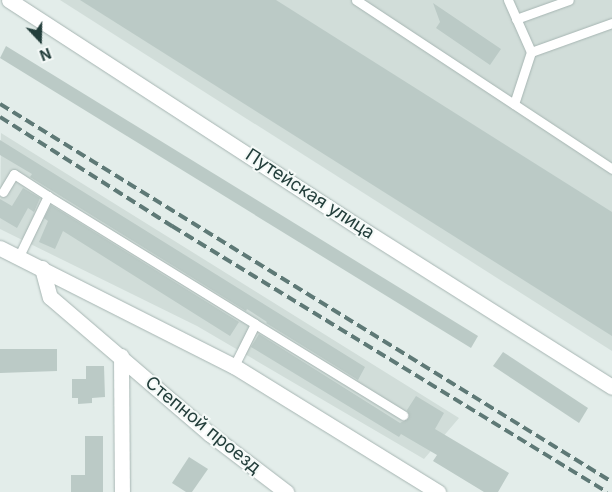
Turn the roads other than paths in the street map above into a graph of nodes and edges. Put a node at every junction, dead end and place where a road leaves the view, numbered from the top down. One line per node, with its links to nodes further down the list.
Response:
1 (9, 0): 18 (main road, Путейская улица)
2 (356, 0): 8 (lane)
3 (508, 0): 5 (lane)
4 (569, 0): 5 (lane)
5 (516, 19): 7 (lane)
6 (612, 23): 7 (lane)
7 (530, 52): 8 (lane)
8 (514, 104): 9 (lane)
9 (612, 169)
10 (3, 192): 11 (lane)
11 (48, 196): 13 (lane); 15 (lane)
12 (0, 248): 13 (main road)
13 (19, 256): 14 (main road)
14 (42, 268): 16 (main road, Степной проезд); 17 (main road)
15 (255, 324): 17 (lane); 19 (lane)
16 (121, 356): 20 (main road); 21 (main road, Степной проезд)
17 (234, 366): 22 (main road)
18 (612, 387)
19 (403, 415)
20 (122, 492)
21 (286, 492)
22 (438, 492)

